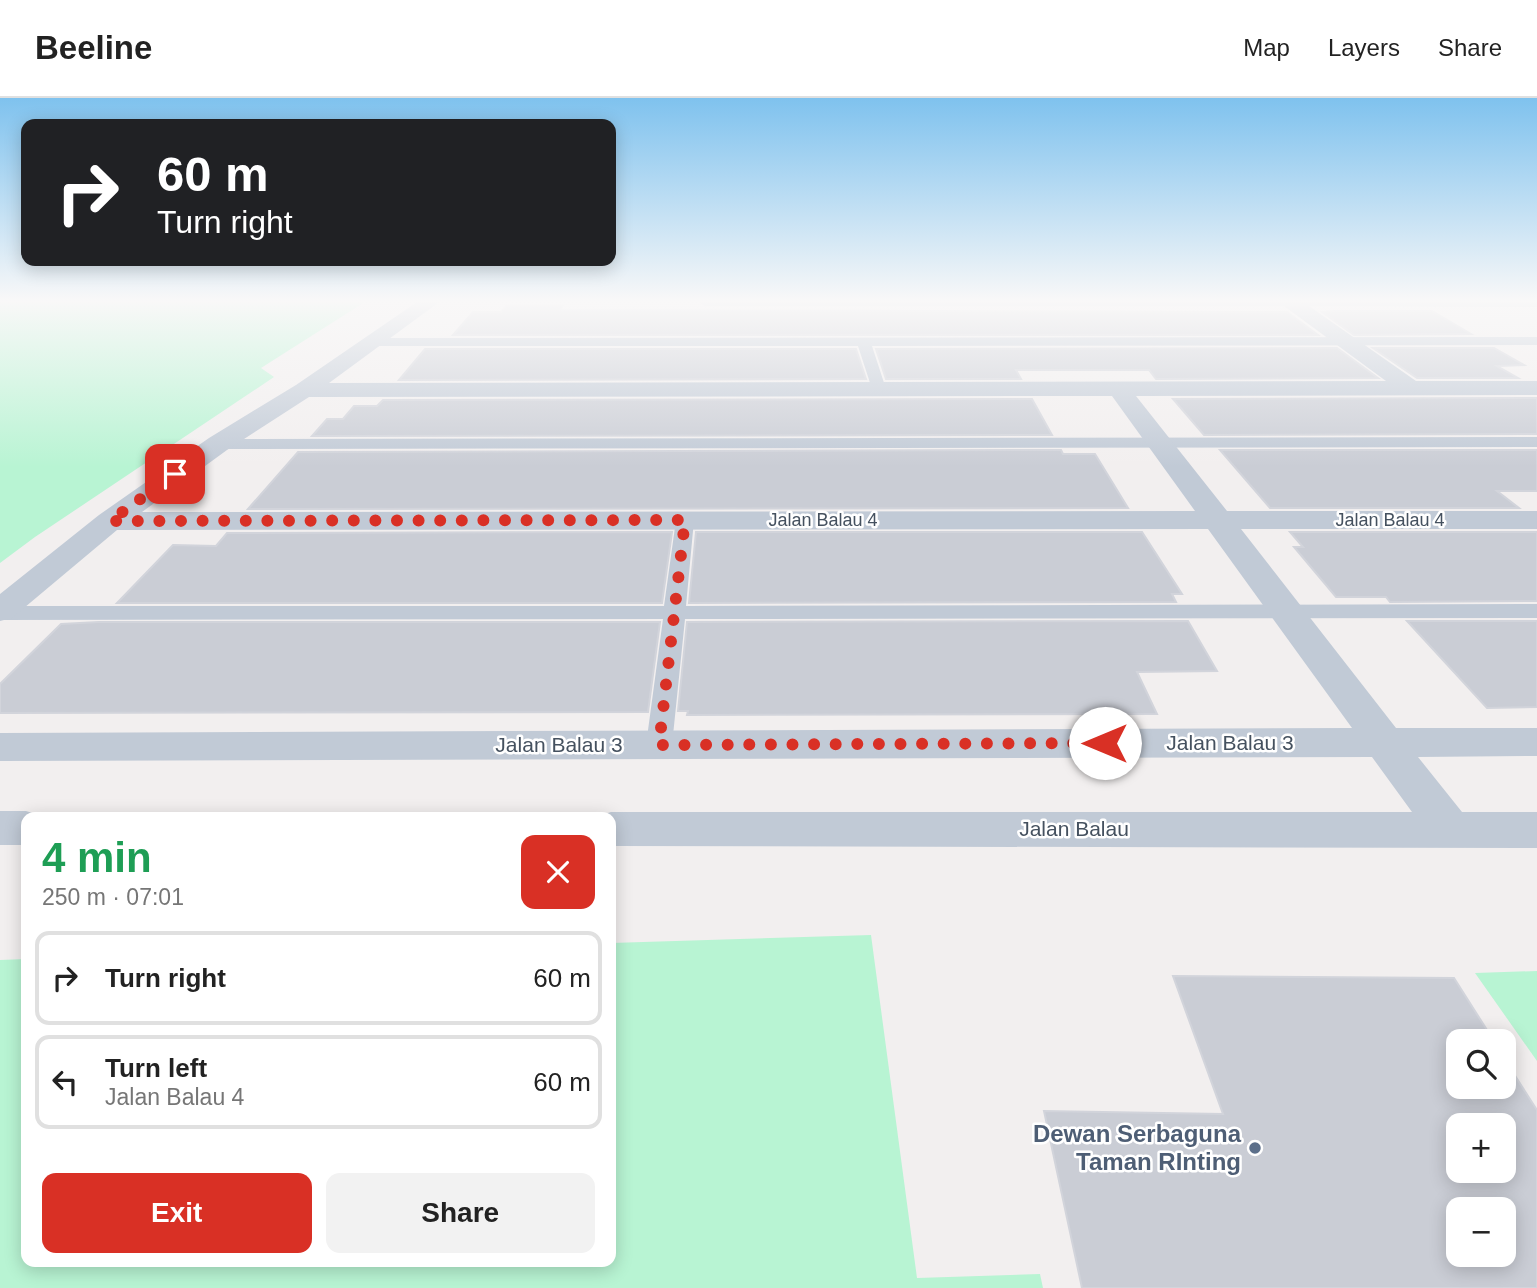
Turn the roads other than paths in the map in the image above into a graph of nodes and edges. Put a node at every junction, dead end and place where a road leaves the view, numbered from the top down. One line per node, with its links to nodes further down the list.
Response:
1 (354, 356): 8 (street)
2 (868, 356): 6 (lane)
3 (1364, 356): 4 (street)
4 (1409, 388): 5 (street); 7 (street)
5 (1537, 388)
6 (879, 389): 7 (street); 8 (street)
7 (1119, 389): 10 (street)
8 (304, 390): 11 (street)
9 (1537, 442): 10 (lane)
10 (1159, 443): 11 (lane); 13 (street)
11 (218, 444): 15 (street)
12 (685, 520): 13 (street, Jalan Balau 4); 15 (street, Jalan Balau 4); 19 (lane)
13 (1217, 520): 14 (street, Jalan Balau 4); 16 (street)
14 (1537, 520)
15 (110, 521): 18 (street)
16 (1286, 611): 17 (lane); 19 (lane); 21 (street)
17 (1537, 611)
18 (0, 612): 19 (lane)
19 (674, 612): 22 (lane)
20 (1537, 742): 21 (street, Jalan Balau 3)
21 (1384, 743): 22 (street, Jalan Balau 3); 27 (street)
22 (659, 745): 23 (street, Jalan Balau 3)
23 (0, 747)
24 (0, 828): 25 (street)
25 (21, 828)
26 (616, 829): 27 (street, Jalan Balau)
27 (1449, 830): 28 (street, Jalan Balau)
28 (1537, 830)

